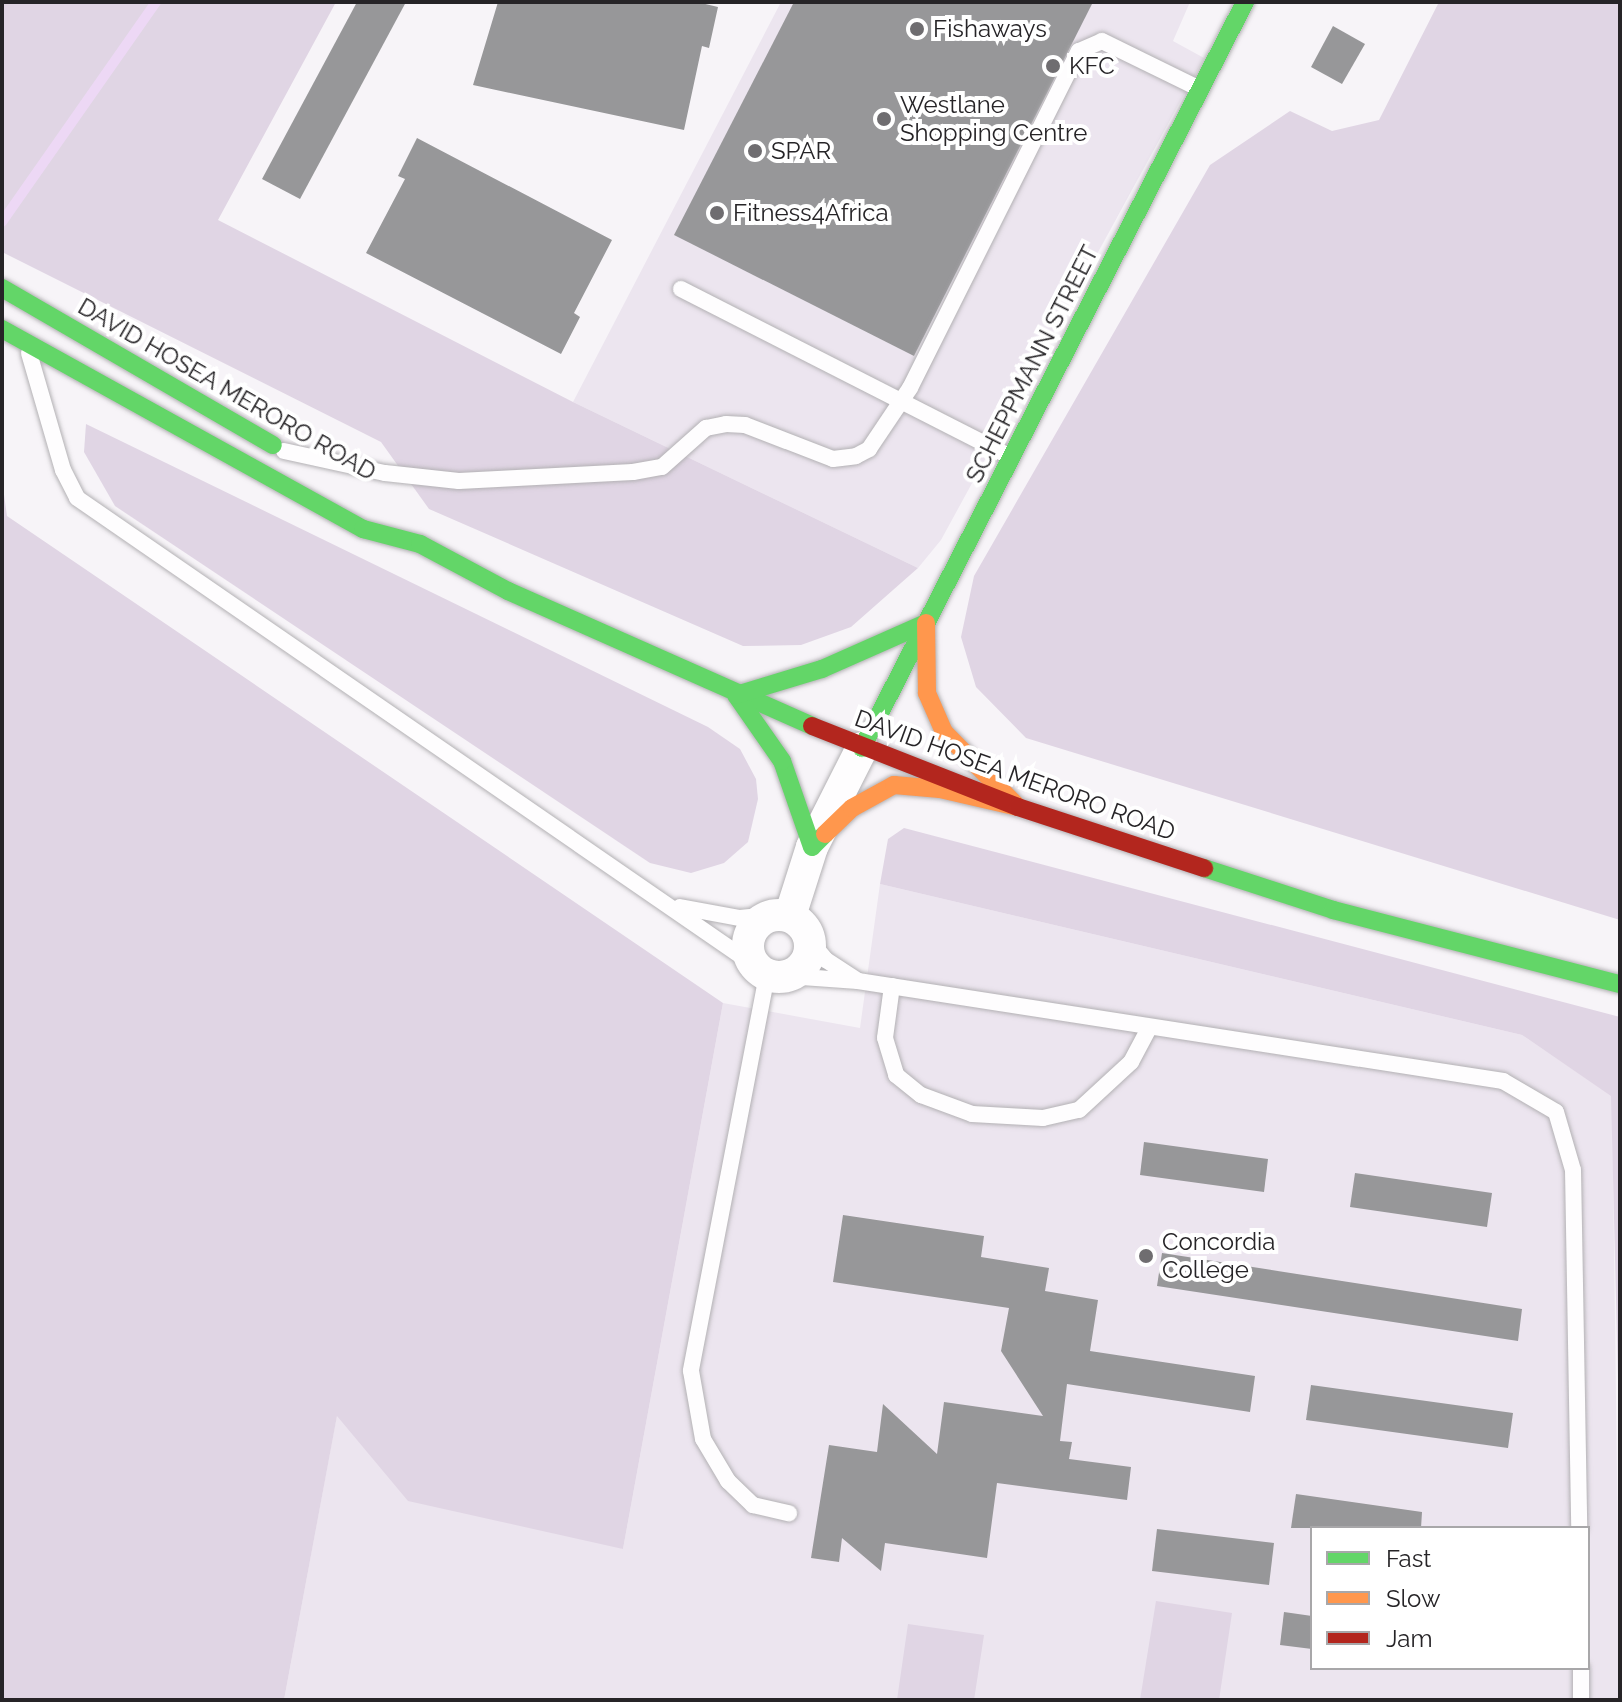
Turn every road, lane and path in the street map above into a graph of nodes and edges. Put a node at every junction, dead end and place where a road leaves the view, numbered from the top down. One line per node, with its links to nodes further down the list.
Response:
1 (1245, 2): 2 (main road, SCHEPPMANN STREET)
2 (1200, 89): 7 (lane); 9 (main road, SCHEPPMANN STREET)
3 (2, 288): 8 (main road, DAVID HOSEA MERORO ROAD)
4 (681, 289): 7 (lane)
5 (2, 329): 6 (main road, DAVID HOSEA MERORO ROAD)
6 (27, 344): 12 (main road, DAVID HOSEA MERORO ROAD); 18 (lane)
7 (903, 399): 8 (lane); 9 (lane)
8 (284, 451): 10 (main road, DAVID HOSEA MERORO ROAD)
9 (1011, 457): 13 (main road, SCHEPPMANN STREET)
10 (353, 489)
11 (391, 514): 12 (main road, DAVID HOSEA MERORO ROAD)
12 (420, 544): 14 (main road, DAVID HOSEA MERORO ROAD)
13 (926, 623): 14 (main road); 15 (main road, SCHEPPMANN STREET); 16 (main road)
14 (736, 695): 15 (main road, DAVID HOSEA MERORO ROAD); 17 (main road)
15 (862, 748): 16 (main road, DAVID HOSEA MERORO ROAD); 17 (street)
16 (1018, 807): 17 (main road); 23 (main road, DAVID HOSEA MERORO ROAD)
17 (812, 847): 19 (street)
18 (670, 905): 19 (lane); 21 (lane)
19 (780, 916): 20 (street); 21 (street)
20 (810, 941): 21 (street); 22 (lane)
21 (770, 972): 22 (lane); 26 (lane)
22 (858, 981): 24 (lane)
23 (1620, 984)
24 (892, 986): 25 (lane); 25 (lane)
25 (1149, 1028): 27 (lane)
26 (789, 1513)
27 (1579, 1526)
28 (1581, 1670): 29 (lane)
29 (1581, 1700)

